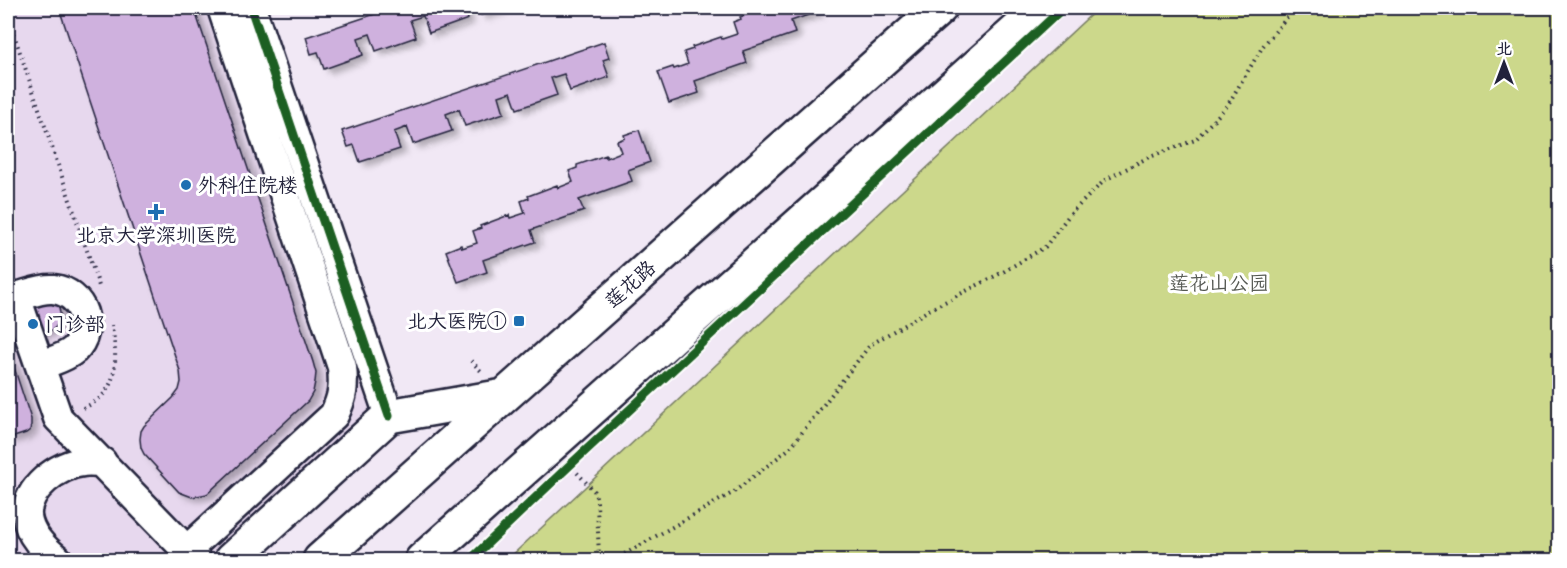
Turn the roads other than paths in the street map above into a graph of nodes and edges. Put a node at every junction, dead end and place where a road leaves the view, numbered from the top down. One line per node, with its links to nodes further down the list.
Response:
1 (222, 8): 9 (street)
2 (251, 8): 7 (street)
3 (940, 8): 6 (main road, 莲花路)
4 (1042, 8): 13 (main road)
5 (40, 366): 8 (street)
6 (504, 396): 7 (main road); 12 (main road, 莲花路)
7 (389, 416): 11 (main road)
8 (102, 462): 9 (street); 10 (street)
9 (191, 556)
10 (58, 561)
11 (231, 561)
12 (320, 561)
13 (422, 561)

